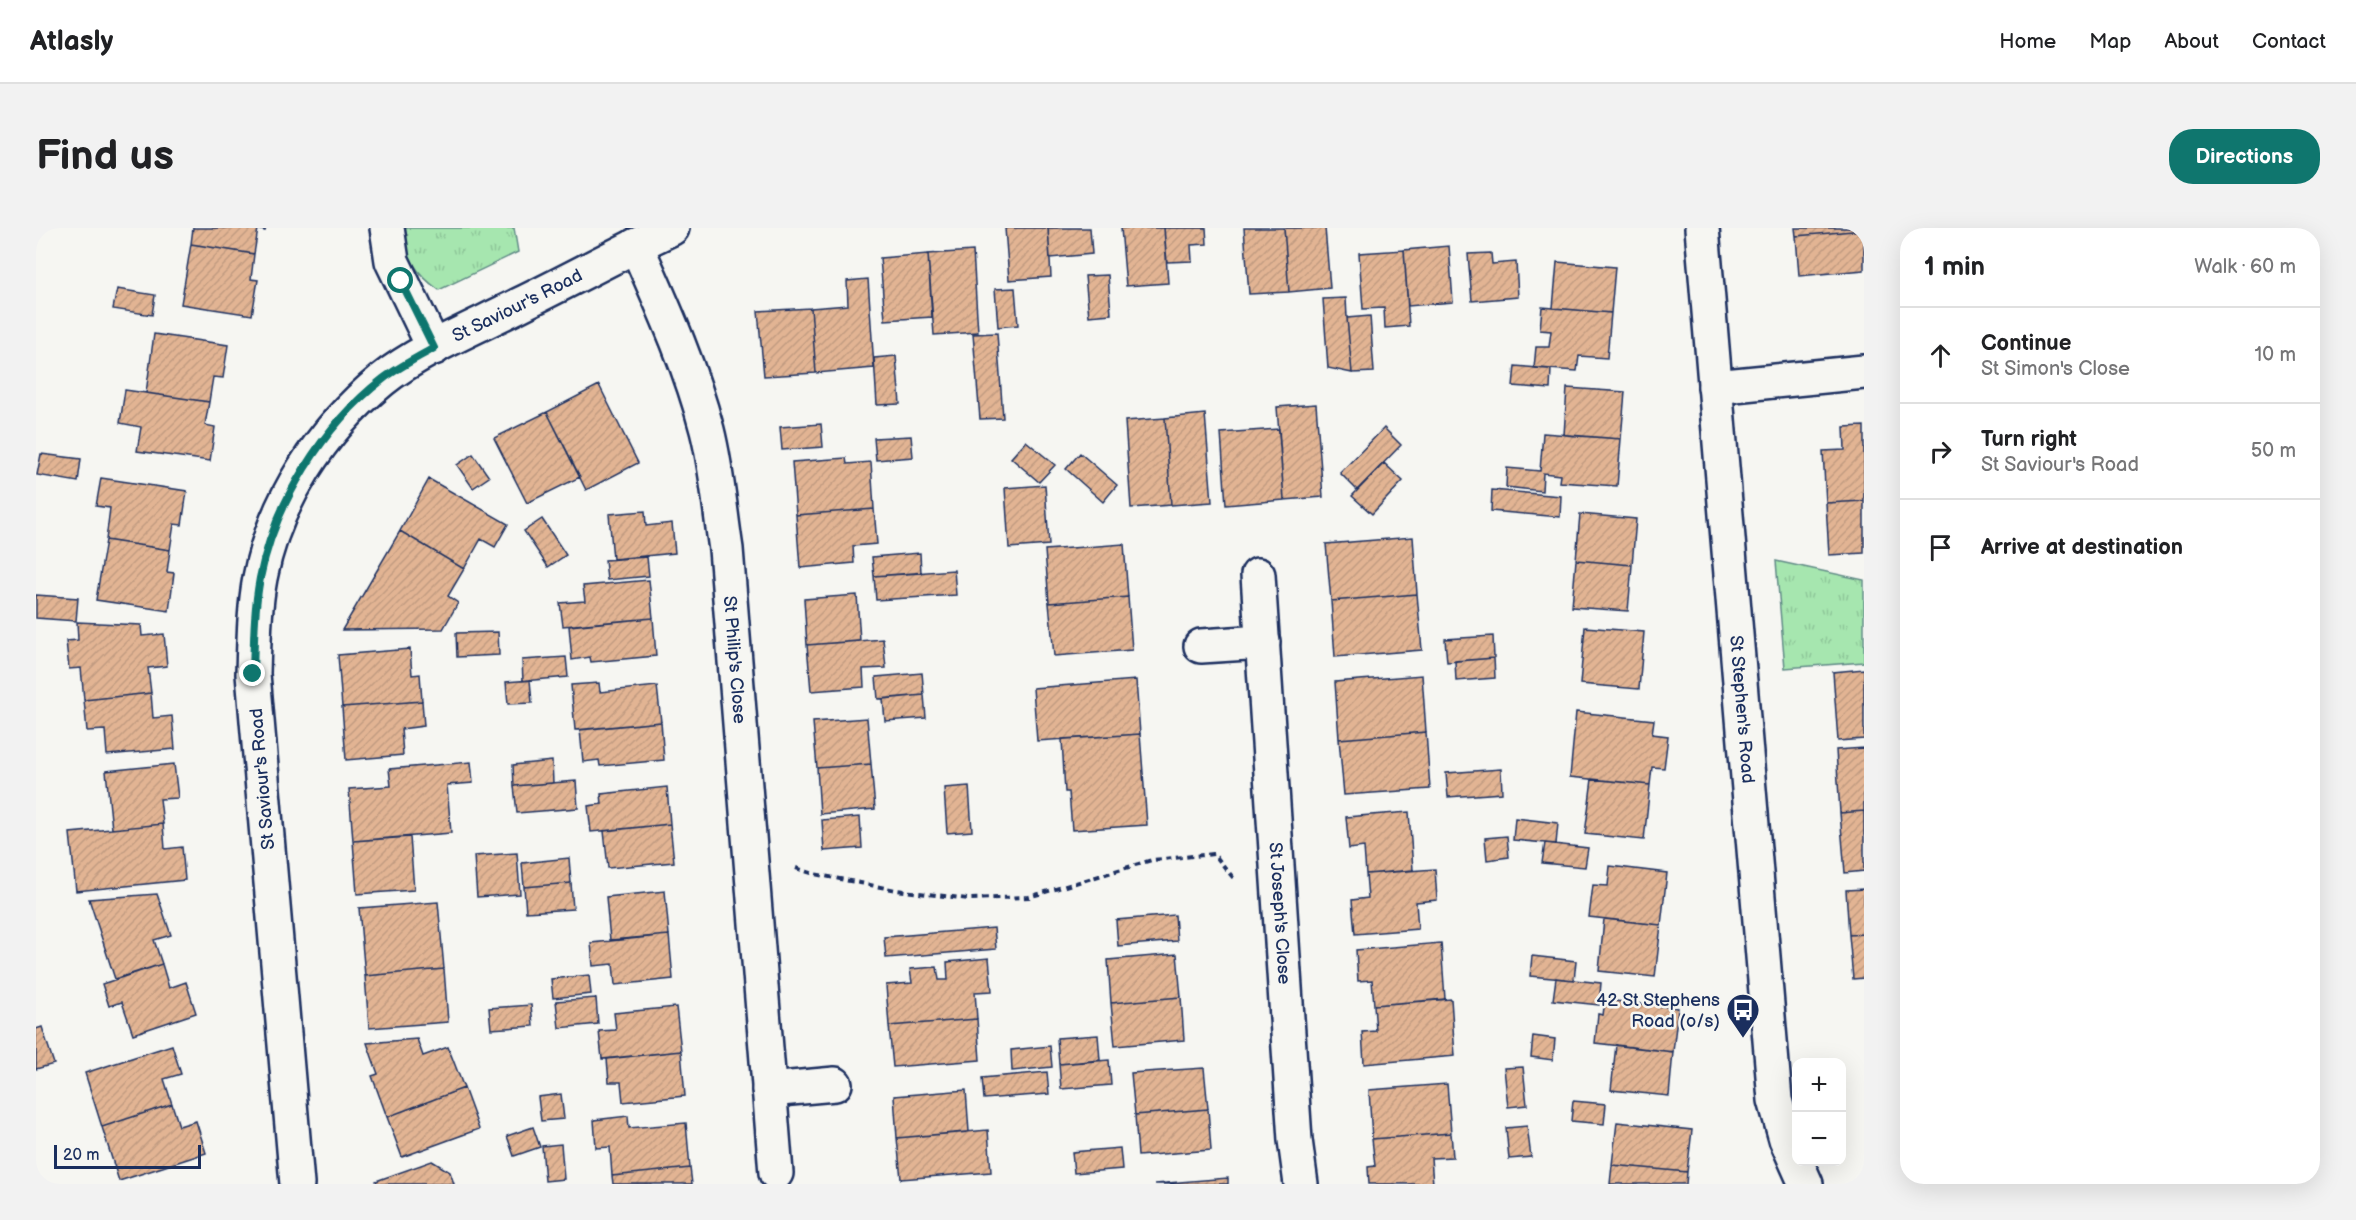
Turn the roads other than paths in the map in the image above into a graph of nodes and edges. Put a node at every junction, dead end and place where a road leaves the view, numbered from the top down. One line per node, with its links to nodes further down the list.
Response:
1 (387, 228): 5 (street)
2 (672, 228): 4 (street, St Saviour's Road)
3 (1702, 228): 7 (street, St Stephen's Road)
4 (636, 245): 5 (street, St Saviour's Road); 12 (street, St Philip's Close)
5 (434, 348): 14 (street, St Saviour's Road)
6 (1864, 372): 7 (street)
7 (1715, 387): 16 (street, St Stephen's Road)
8 (1258, 575): 9 (street, St Joseph's Close)
9 (1263, 642): 10 (street); 15 (street, St Joseph's Close)
10 (1201, 646)
11 (835, 1084): 12 (street)
12 (769, 1090): 13 (street, St Philip's Close)
13 (776, 1173)
14 (297, 1184)
15 (1301, 1184)
16 (1806, 1184)

